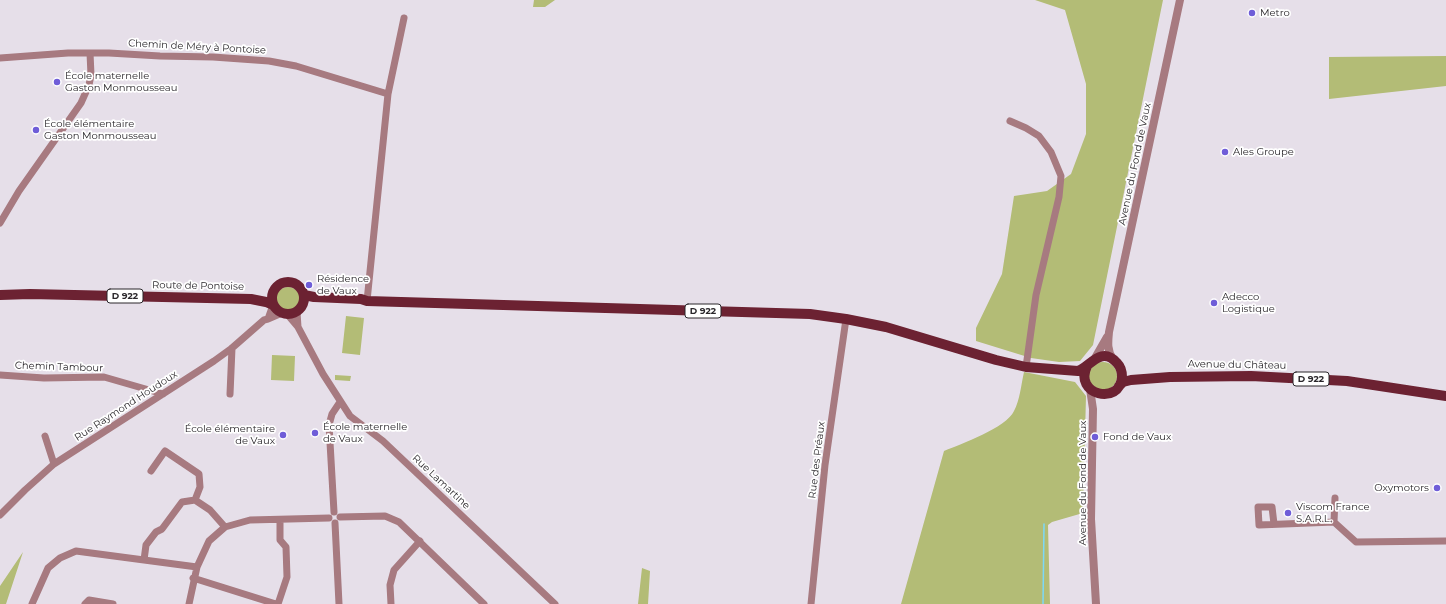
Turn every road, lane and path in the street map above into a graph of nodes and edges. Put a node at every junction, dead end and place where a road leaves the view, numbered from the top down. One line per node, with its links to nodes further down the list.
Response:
1 (1180, 0): 18 (street, Avenue du Fond de Vaux)
2 (404, 18): 5 (street)
3 (90, 53): 4 (street, Chemin de Méry à Pontoise); 5 (street, Chemin de Méry à Pontoise); 7 (street)
4 (0, 58)
5 (388, 94): 13 (street)
6 (1010, 121): 23 (street)
7 (3, 212): 8 (street)
8 (0, 223)
9 (272, 294): 11 (main road); 12 (main road, Route de Pontoise / D 922); 14 (main road)
10 (0, 295): 12 (main road, Route de Pontoise / D 922)
11 (304, 295): 13 (main road, D 922); 15 (main road)
12 (251, 299): 14 (main road, Route de Pontoise / D 922)
13 (367, 301): 15 (main road, D 922); 17 (main road, D 922)
14 (274, 305): 15 (main road); 16 (street)
15 (292, 311): 16 (street, Rue Raymond Houdoux); 33 (street, Rue Lamartine)
16 (268, 319): 19 (street, Rue Raymond Houdoux)
17 (846, 319): 23 (main road, D 922); 64 (street, Rue des Préaux)
18 (1109, 332): 20 (street, Avenue du Fond de Vaux); 21 (street, Avenue du Fond de Vaux)
19 (232, 348): 29 (street, Rue Raymond Houdoux); 30 (street)
20 (1095, 358): 21 (main road); 22 (main road)
21 (1113, 359): 24 (main road)
22 (1087, 366): 23 (main road, D 922); 27 (main road)
23 (1029, 367): 27 (main road, D 922)
24 (1121, 370): 26 (main road, Avenue du Château / D 922); 28 (main road)
25 (0, 374): 29 (street, Chemin Tambour)
26 (1170, 377): 28 (main road, Avenue du Château / D 922); 32 (main road, Avenue du Château / D 922)
27 (1088, 386): 31 (main road); 34 (street, Avenue du Fond de Vaux)
28 (1119, 386): 31 (main road)
29 (163, 394): 36 (street, Rue Raymond Houdoux)
30 (230, 394)
31 (1103, 394): 34 (street, Avenue du Fond de Vaux)
32 (1446, 396)
33 (340, 402): 41 (street); 63 (street, Rue Lamartine)
34 (1093, 409): 65 (street, Avenue du Fond de Vaux)
35 (45, 436): 36 (street)
36 (54, 464): 40 (street, Rue Raymond Houdoux)
37 (151, 471): 39 (street)
38 (1335, 498): 44 (street)
39 (194, 500): 47 (street); 50 (street)
40 (0, 515)
41 (331, 515): 42 (street); 43 (street); 45 (street)
42 (340, 517): 45 (street); 48 (street)
43 (280, 520): 47 (street); 59 (street)
44 (1334, 522): 46 (street); 49 (street)
45 (335, 523): 60 (street)
46 (1274, 524)
47 (225, 527): 51 (street)
48 (420, 541): 61 (street); 62 (street)
49 (1446, 541)
50 (144, 560): 51 (street); 54 (street)
51 (197, 567): 52 (street)
52 (193, 578): 53 (street); 57 (street)
53 (248, 595): 58 (street); 59 (street)
54 (32, 604)
55 (85, 604): 56 (street)
56 (113, 604)
57 (189, 604)
58 (253, 604)
59 (277, 604)
60 (339, 604)
61 (391, 604)
62 (484, 604)
63 (555, 604)
64 (811, 604)
65 (1096, 604)

